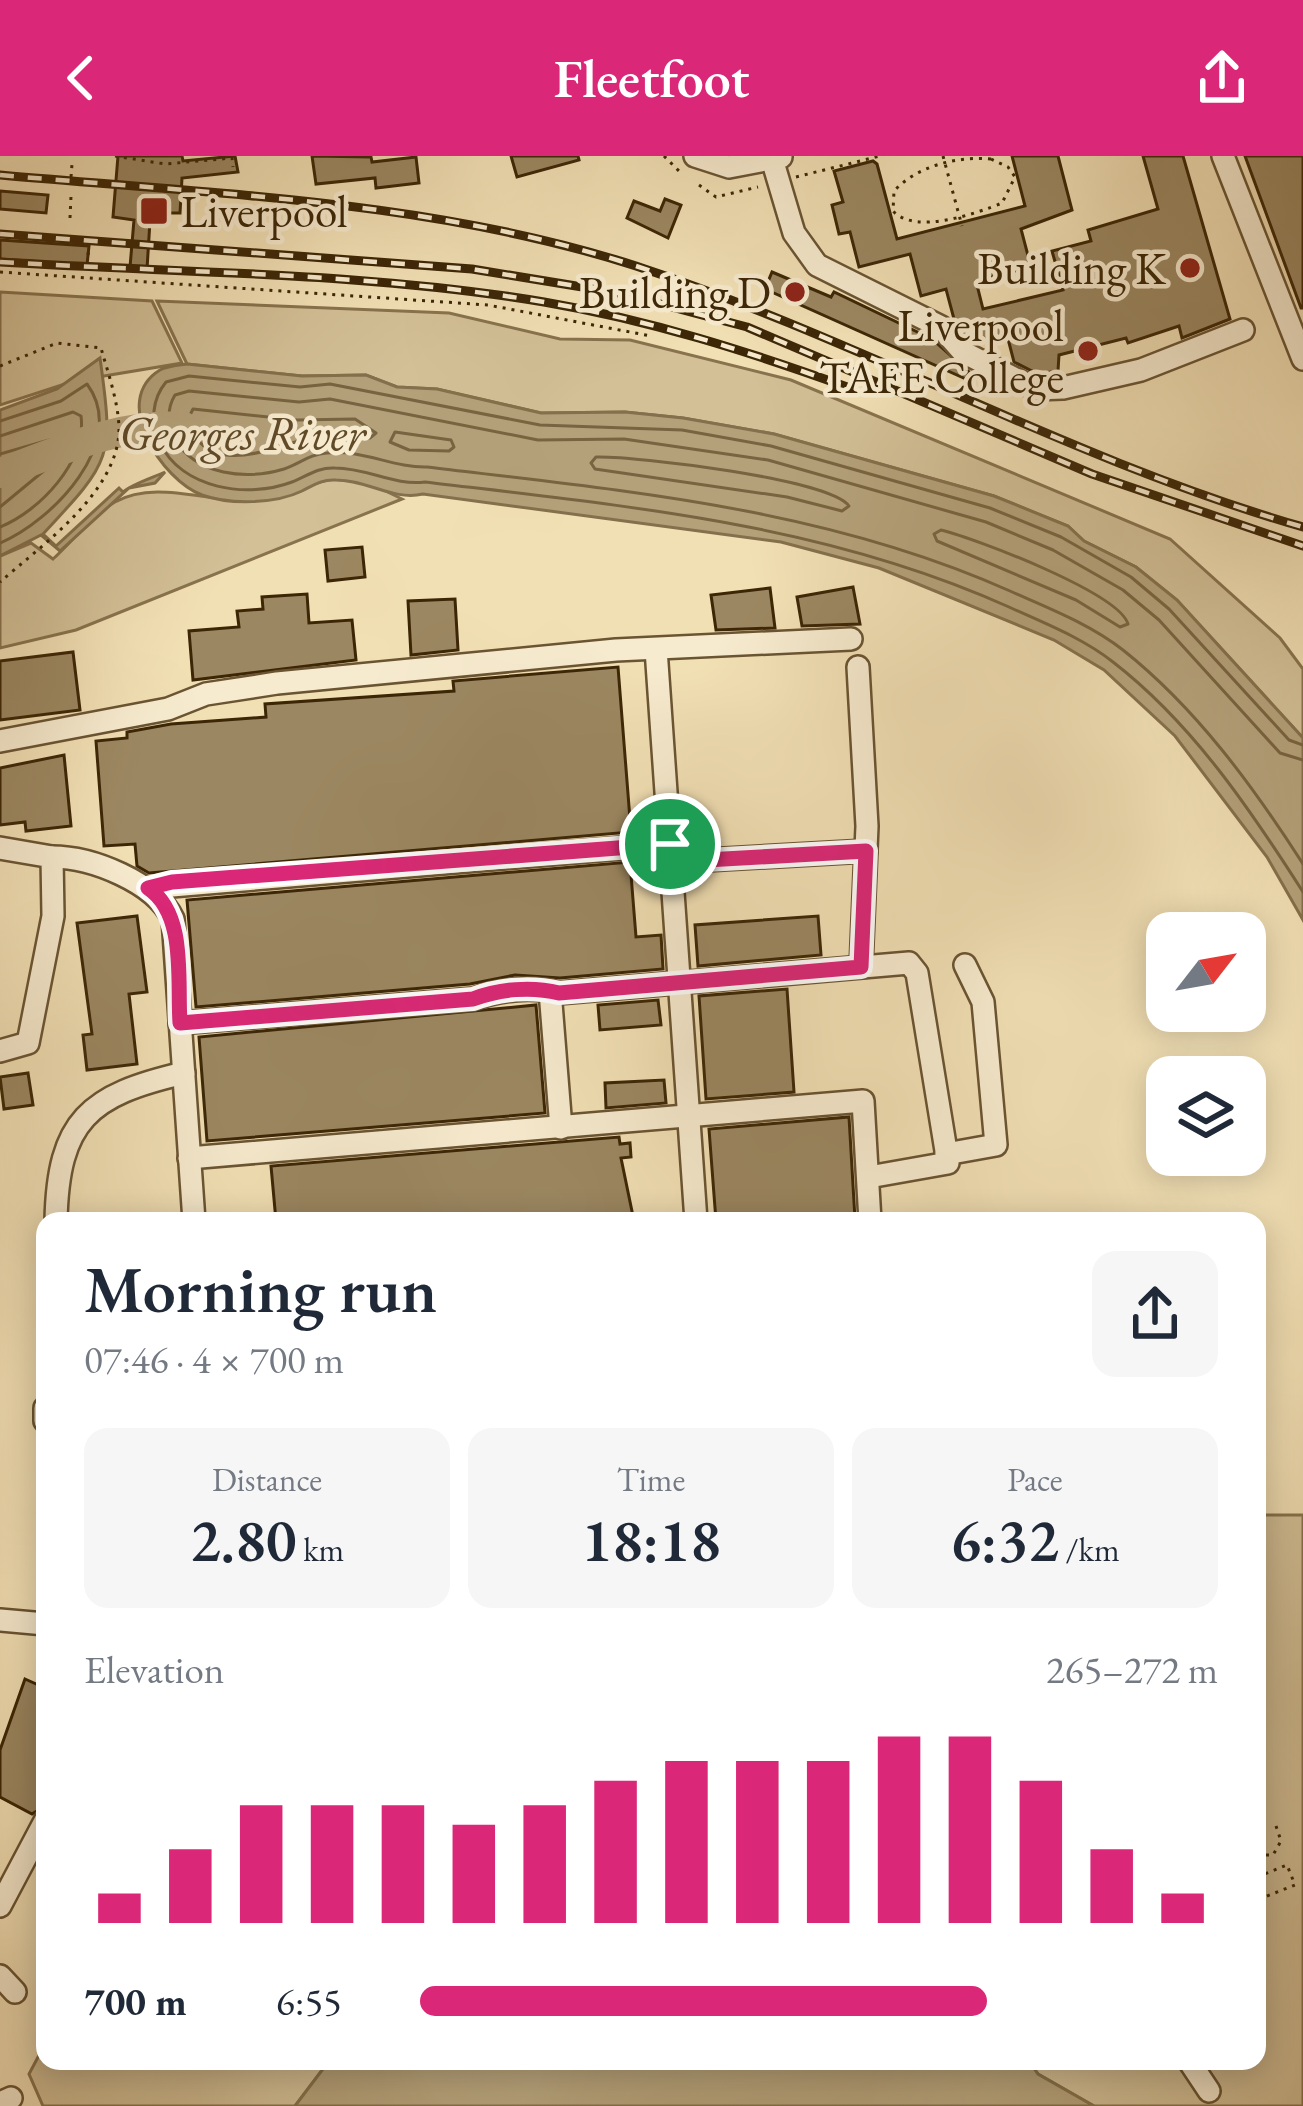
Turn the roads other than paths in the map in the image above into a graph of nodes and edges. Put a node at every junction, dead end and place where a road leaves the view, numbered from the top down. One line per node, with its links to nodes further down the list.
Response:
1 (1223, 156): 5 (street)
2 (778, 158): 3 (street); 4 (street)
3 (687, 164)
4 (1243, 331)
5 (1303, 359)
6 (851, 639): 7 (street)
7 (656, 649): 9 (street); 12 (street)
8 (858, 667): 11 (street)
9 (0, 741)
10 (0, 848): 13 (street)
11 (866, 851): 12 (street); 16 (street)
12 (670, 853): 14 (street); 17 (street)
13 (52, 856): 14 (street); 20 (street)
14 (148, 888): 19 (street)
15 (964, 965): 24 (street)
16 (861, 967): 17 (street); 24 (street)
17 (680, 982): 18 (street); 22 (street)
18 (550, 991): 19 (street); 23 (street)
19 (180, 1023): 21 (street)
20 (0, 1051)
21 (184, 1073): 25 (street); 27 (street)
22 (689, 1118): 23 (street); 26 (street); 29 (street)
23 (561, 1128): 25 (street)
24 (946, 1154): 26 (street)
25 (189, 1157): 28 (street)
26 (869, 1177): 30 (street)
27 (57, 1212)
28 (193, 1212)
29 (695, 1212)
30 (870, 1212)
31 (0, 1621): 32 (street)
32 (36, 1623)
33 (36, 1838): 34 (street)
34 (0, 1906)
35 (1195, 2070): 36 (street)
36 (1209, 2091)

